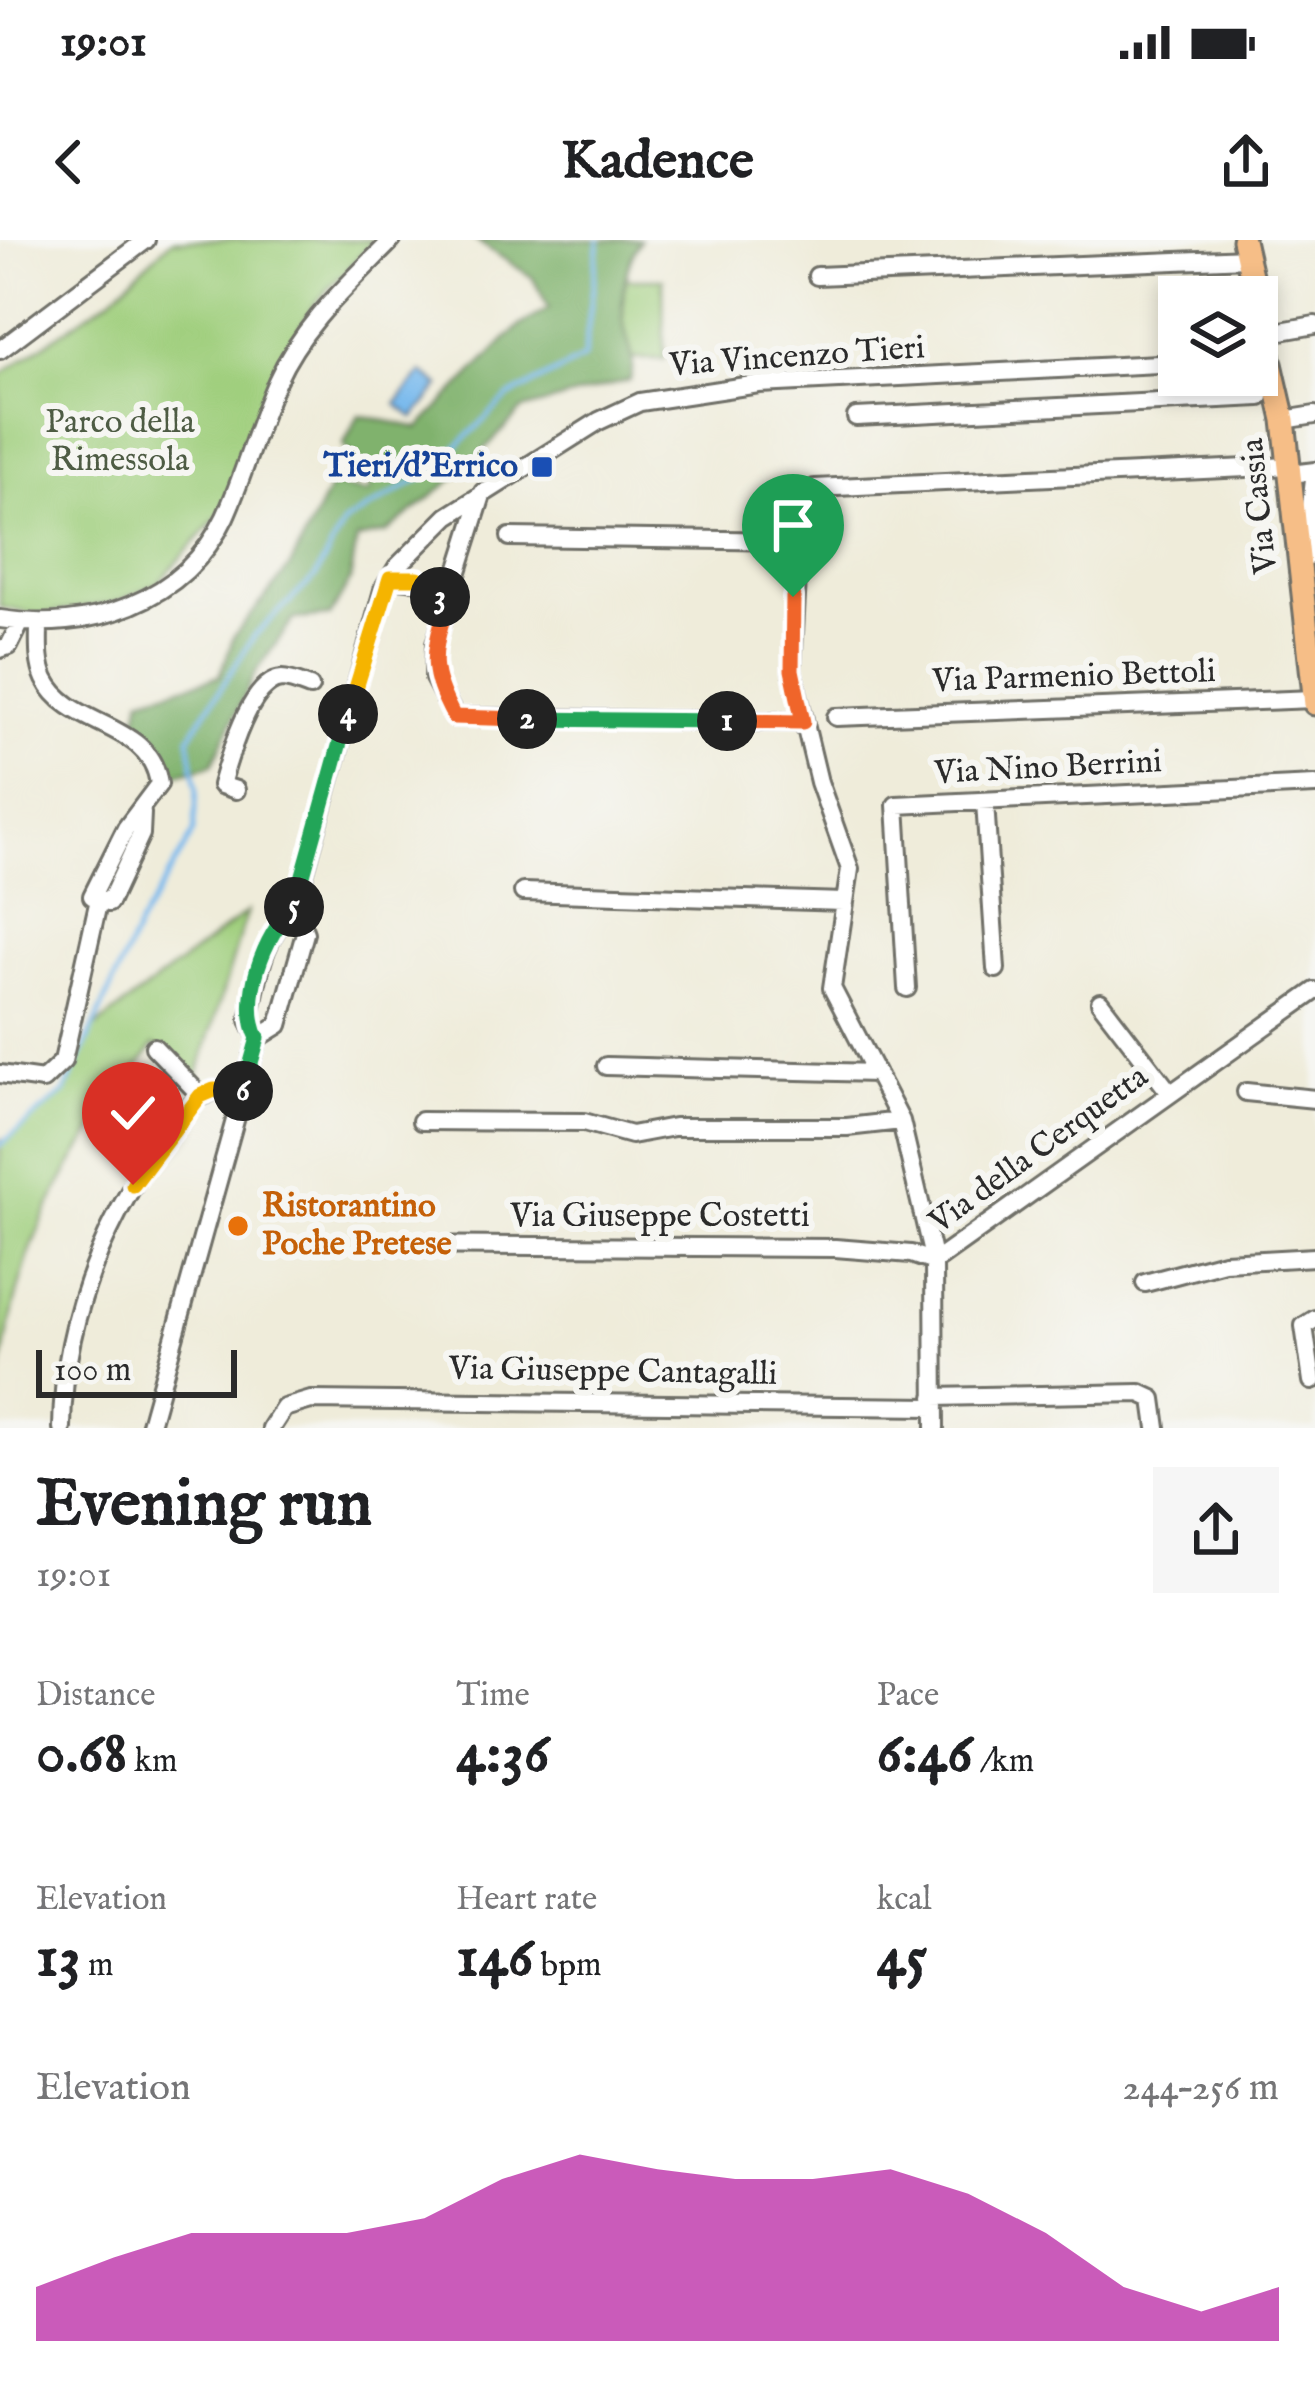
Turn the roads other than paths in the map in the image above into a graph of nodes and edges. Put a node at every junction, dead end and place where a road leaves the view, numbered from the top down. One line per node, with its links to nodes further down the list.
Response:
1 (146, 240): 7 (street)
2 (392, 240): 24 (street)
3 (1245, 249): 4 (street)
4 (817, 276)
5 (1315, 325): 6 (street)
6 (1278, 346)
7 (0, 350)
8 (1158, 364): 17 (street, Via Vincenzo Tieri)
9 (1176, 396): 11 (street)
10 (1272, 396): 12 (main road, Via Cassia)
11 (1176, 401): 12 (street); 14 (street)
12 (1274, 405): 13 (street); 15 (main road, Via Cassia)
13 (1315, 415)
14 (856, 417)
15 (1290, 470): 16 (street); 19 (street); 21 (main road, Via Cassia)
16 (1315, 471): 21 (street)
17 (484, 491): 20 (street, Via Vincenzo Tieri); 22 (street)
18 (510, 537): 19 (street)
19 (799, 541): 29 (street)
20 (390, 578): 22 (street); 35 (street, Via Vincenzo Tieri)
21 (1302, 584): 27 (main road, Via Cassia)
22 (446, 608): 29 (street)
23 (0, 620): 24 (street)
24 (30, 622): 25 (street); 48 (street)
25 (0, 649)
26 (310, 686): 31 (street)
27 (1315, 702): 28 (street, Via Parmenio Bettoli)
28 (836, 717)
29 (803, 722): 34 (street)
30 (1315, 784): 32 (street, Via Nino Berrini)
31 (236, 790)
32 (985, 802): 38 (street); 39 (street, Via Nino Berrini)
33 (524, 892): 34 (street)
34 (844, 902): 47 (street)
35 (295, 907): 36 (street); 37 (street)
36 (274, 926): 37 (street); 42 (street)
37 (305, 933): 43 (street)
38 (996, 970)
39 (908, 988)
40 (1315, 991): 51 (street, Via della Cerquetta)
41 (1100, 1002): 51 (street)
42 (250, 1012): 43 (street); 44 (street)
43 (280, 1021): 44 (street)
44 (258, 1038): 50 (street)
45 (154, 1047): 52 (street)
46 (606, 1066): 47 (street)
47 (876, 1073): 55 (street)
48 (0, 1074)
49 (1246, 1092): 53 (street)
50 (243, 1093): 52 (street); 64 (street)
51 (1170, 1093): 58 (street, Via della Cerquetta)
52 (200, 1096): 63 (street)
53 (1315, 1099)
54 (422, 1121): 55 (street)
55 (901, 1121): 58 (street)
56 (384, 1245): 58 (street, Via Giuseppe Costetti)
57 (1315, 1257): 59 (street)
58 (934, 1262): 62 (street, Via della Cerquetta)
59 (1145, 1282)
60 (1315, 1319): 61 (street)
61 (1312, 1381)
62 (934, 1402): 65 (street, Via Giuseppe Cantagalli); 66 (street, Via della Cerquetta); 67 (street, Via Giuseppe Cantagalli)
63 (62, 1428)
64 (148, 1428)
65 (271, 1428)
66 (934, 1428)
67 (1157, 1428)

